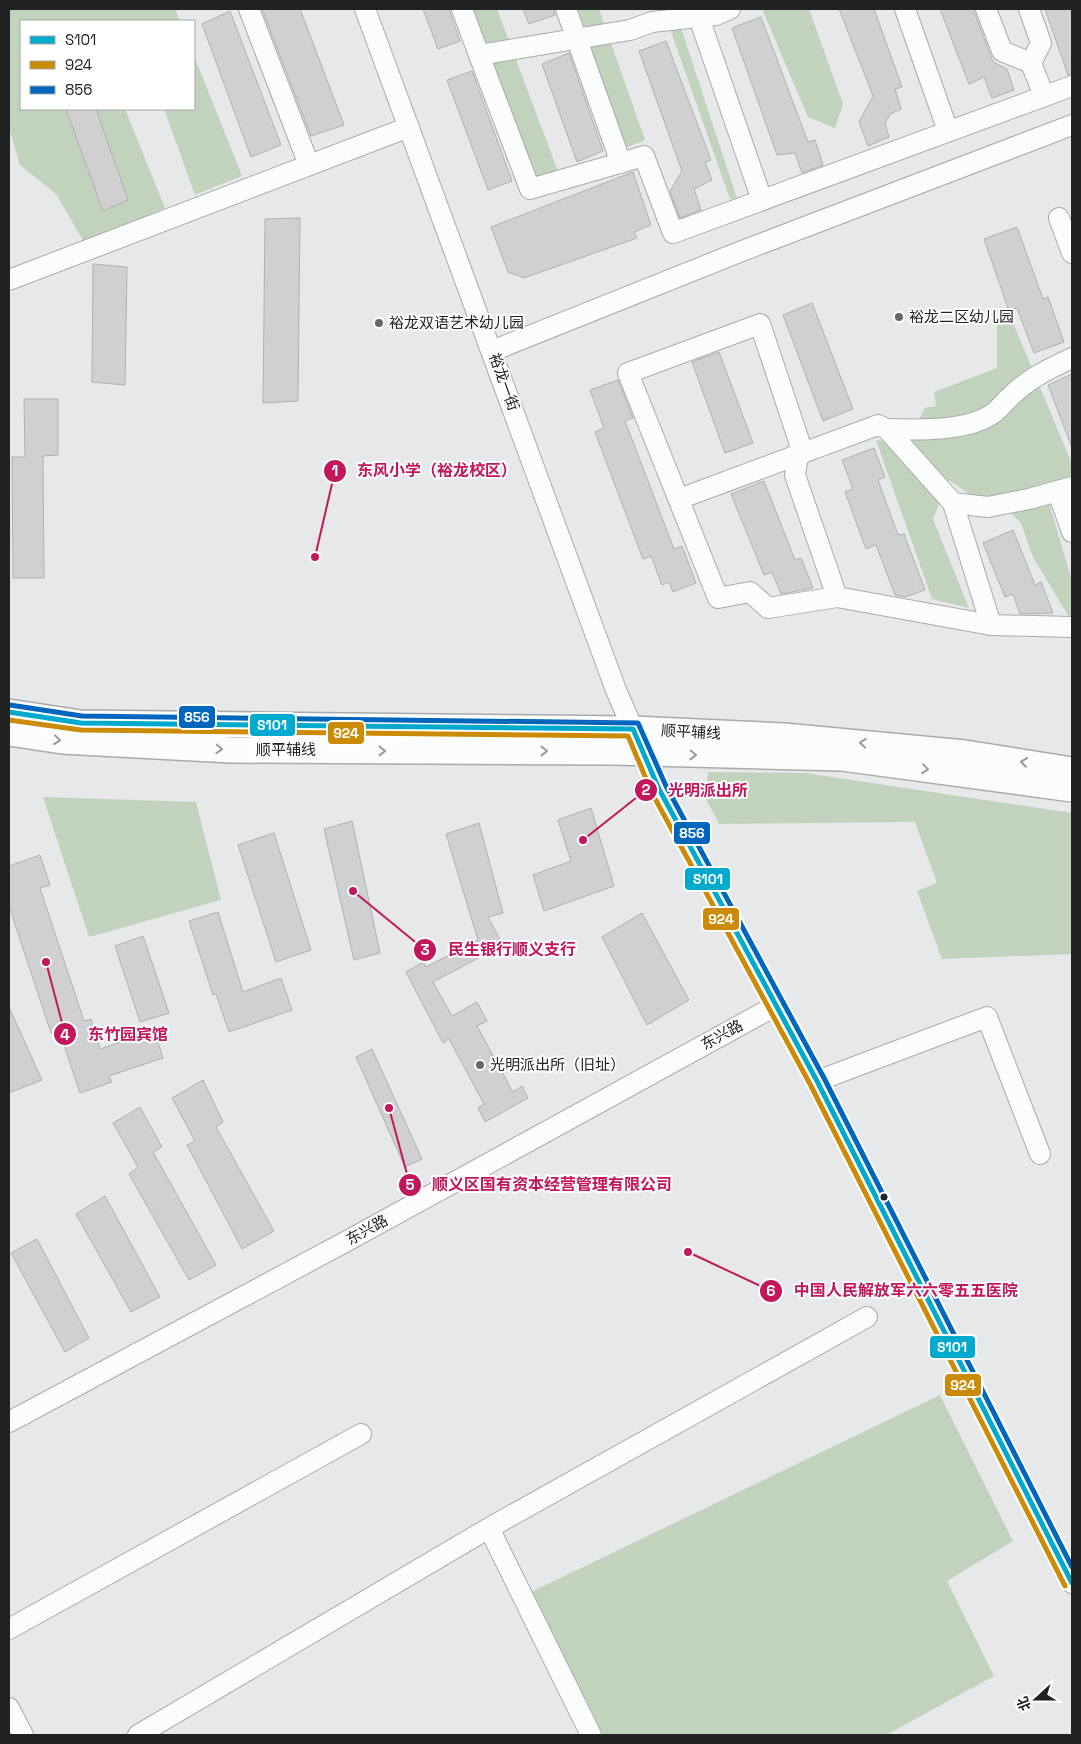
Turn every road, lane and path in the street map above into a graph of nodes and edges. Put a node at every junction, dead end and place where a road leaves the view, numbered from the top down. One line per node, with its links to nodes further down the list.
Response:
1 (250, 9): 19 (street)
2 (365, 9): 16 (street, 裕龙一街)
3 (462, 9): 11 (street)
4 (566, 9): 10 (street)
5 (730, 9): 9 (street)
6 (905, 9): 17 (street)
7 (986, 9): 12 (street)
8 (1028, 9): 12 (street)
9 (697, 13): 10 (street); 20 (street)
10 (576, 38): 11 (street); 18 (street)
11 (479, 55): 18 (street)
12 (1031, 63): 14 (street)
13 (1072, 86): 14 (street)
14 (1044, 96): 17 (street)
15 (1072, 125): 24 (street)
16 (409, 127): 19 (street); 24 (street, 裕龙一街)
17 (948, 132): 20 (street)
18 (621, 163): 20 (street)
19 (309, 165): 23 (street)
20 (762, 200)
21 (1059, 218): 22 (street)
22 (1072, 253)
23 (9, 280)
24 (492, 351): 36 (street, 裕龙一街)
25 (1072, 358): 26 (street)
26 (887, 429): 27 (street); 30 (street)
27 (799, 454): 29 (street); 29 (street); 32 (street)
28 (1065, 489): 30 (street); 31 (street)
29 (679, 500): 32 (street)
30 (953, 503): 33 (street)
31 (1072, 532)
32 (837, 597): 33 (street)
33 (991, 625): 34 (street)
34 (1072, 627)
35 (9, 712): 36 (main road, 顺平辅线)
36 (634, 730): 38 (street, 裕龙一街); 39 (main road, 顺平辅线, one-way to 36)
37 (9, 733): 38 (main road, 顺平辅线, one-way to 38)
38 (644, 753): 40 (main road, 顺平辅线, one-way to 40); 41 (street, 裕龙一街)
39 (1072, 770)
40 (1072, 789)
41 (777, 1005): 42 (street, 裕龙一街); 45 (street, 东兴路)
42 (817, 1081): 43 (street); 48 (street, 裕龙一街)
43 (1040, 1154)
44 (867, 1316): 47 (street)
45 (9, 1422)
46 (361, 1434): 49 (street)
47 (489, 1528): 51 (street); 53 (street)
48 (1072, 1583)
49 (9, 1628)
50 (9, 1708): 52 (street)
51 (145, 1733)
52 (24, 1735)
53 (591, 1735)

